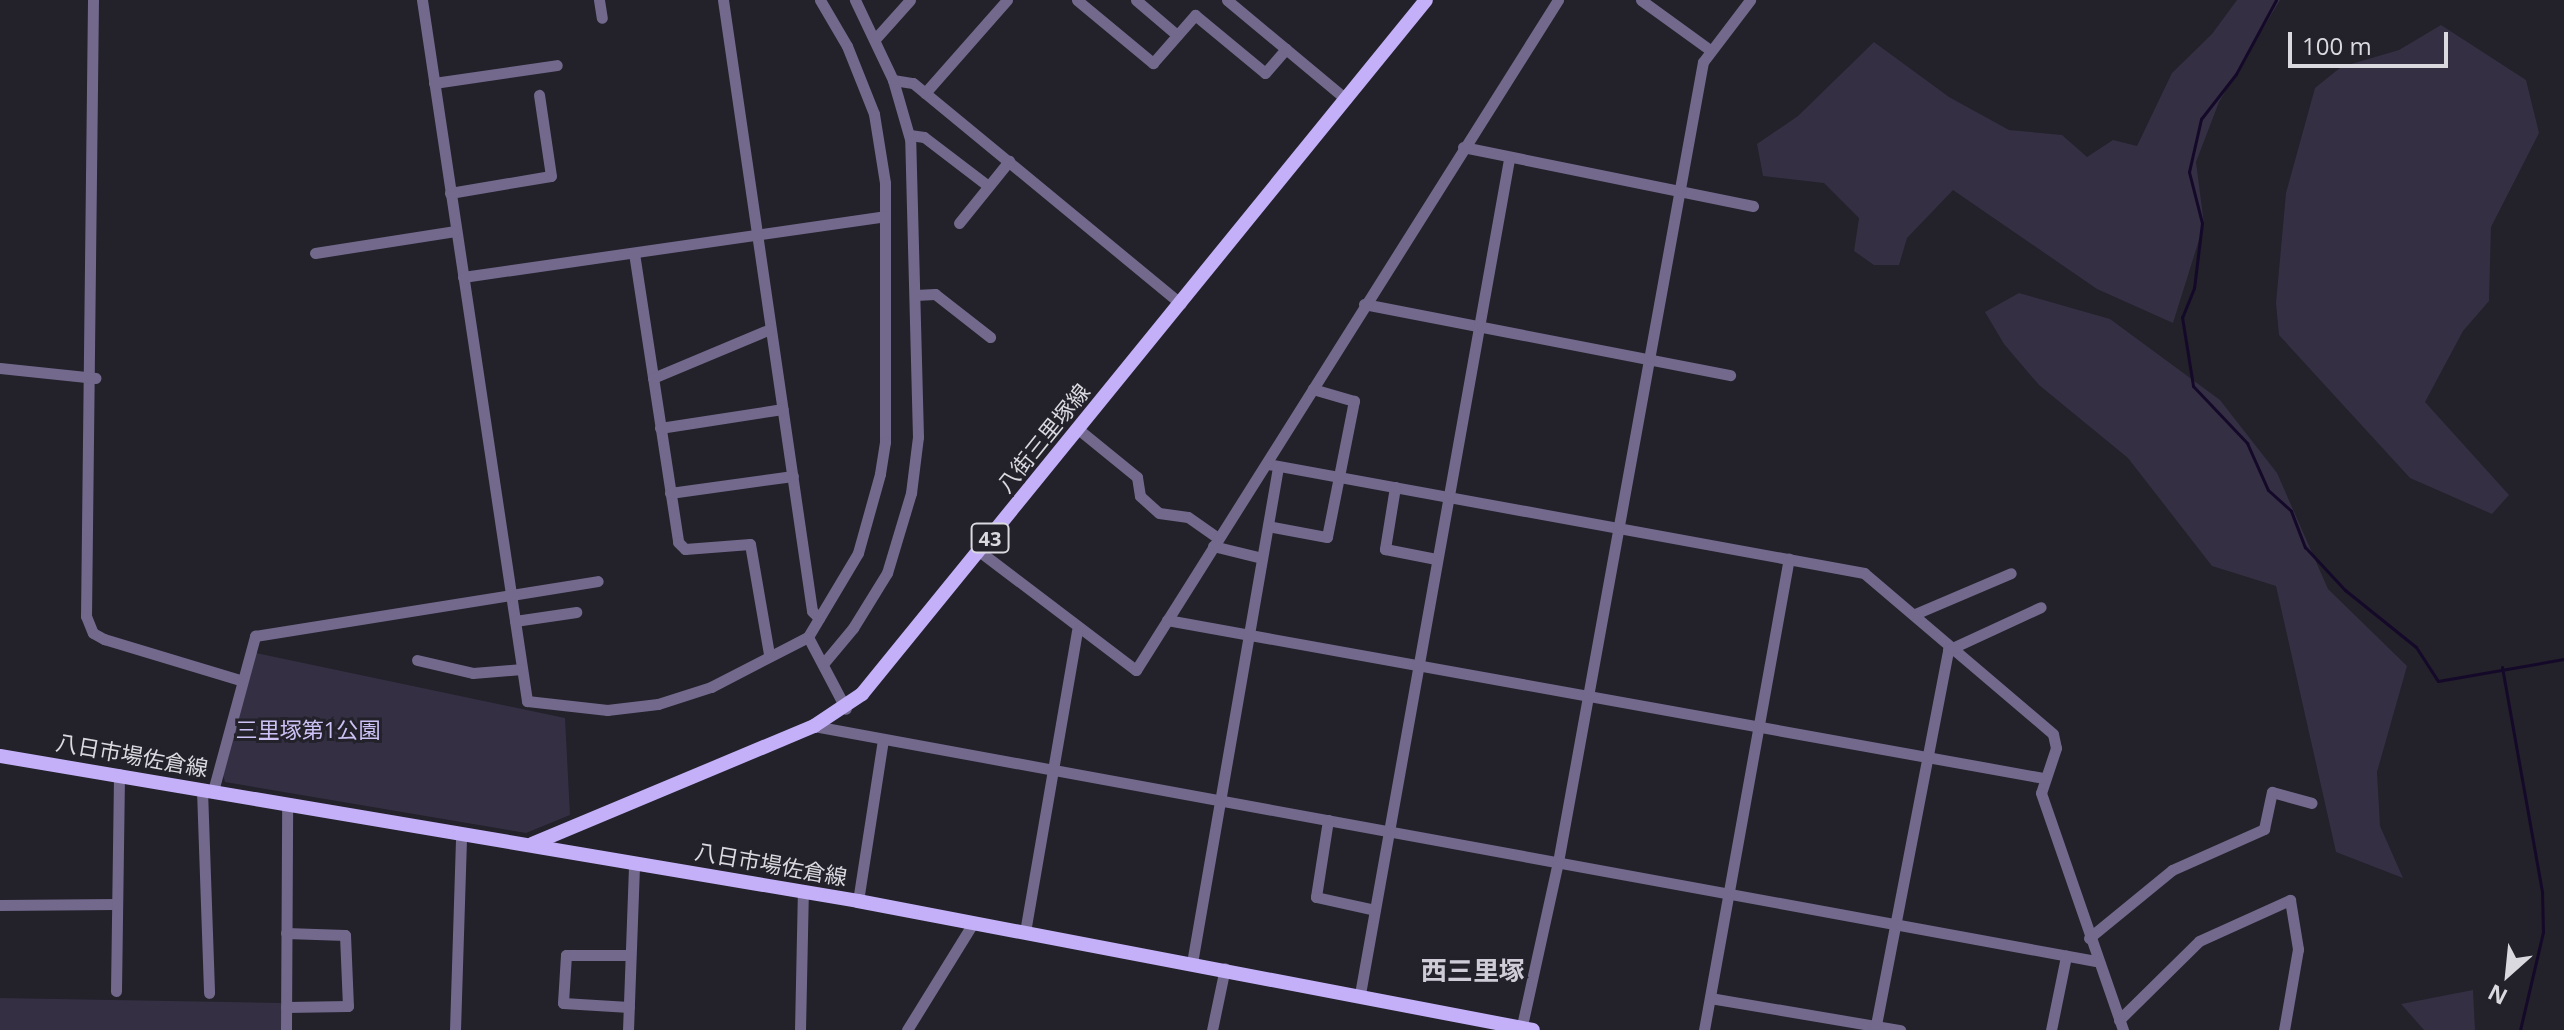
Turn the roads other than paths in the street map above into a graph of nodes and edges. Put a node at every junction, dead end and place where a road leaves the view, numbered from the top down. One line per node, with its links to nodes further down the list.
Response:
1 (93, 0): 51 (street)
2 (422, 0): 23 (street)
3 (599, 0): 16 (street)
4 (723, 0): 38 (street)
5 (820, 0): 35 (street)
6 (855, 0): 18 (street)
7 (910, 0): 18 (street)
8 (1007, 0): 24 (street)
9 (1077, 0): 17 (street)
10 (1136, 0): 17 (street)
11 (1227, 0): 19 (street)
12 (1426, 0): 26 (main road, 八街三里塚線 / 43)
13 (1558, 0): 28 (street)
14 (1641, 0): 20 (street)
15 (1750, 0): 20 (street)
16 (602, 18)
17 (1177, 35): 19 (street)
18 (876, 38): 22 (street)
19 (1286, 49): 26 (street)
20 (1710, 50): 32 (street)
21 (557, 65): 23 (street)
22 (893, 80): 24 (street); 27 (street)
23 (434, 83): 33 (street)
24 (925, 93): 30 (street)
25 (539, 95): 33 (street)
26 (1346, 99): 43 (main road, 八街三里塚線 / 43)
27 (910, 135): 31 (street); 42 (street)
28 (1463, 147): 29 (street); 44 (street)
29 (1509, 159): 32 (street); 45 (street)
30 (1009, 161): 31 (street); 43 (street)
31 (988, 186): 36 (street)
32 (1680, 191): 34 (street); 48 (street)
33 (450, 193): 37 (street)
34 (1753, 206)
35 (885, 216): 38 (street); 76 (street)
36 (959, 223)
37 (455, 231): 39 (street); 41 (street)
38 (758, 232): 40 (street); 46 (street)
39 (315, 253)
40 (634, 253): 41 (street); 52 (street)
41 (463, 277): 72 (street)
42 (915, 295): 47 (street); 85 (street)
43 (1181, 304): 56 (main road, 八街三里塚線 / 43)
44 (1364, 304): 45 (street); 53 (street)
45 (1479, 327): 48 (street); 62 (street)
46 (770, 329): 52 (street); 54 (street)
47 (990, 337)
48 (1650, 360): 50 (street); 64 (street)
49 (0, 368): 51 (street)
50 (1730, 375)
51 (93, 378): 88 (street)
52 (653, 378): 55 (street)
53 (1313, 389): 57 (street); 59 (street)
54 (783, 409): 55 (street); 58 (street)
55 (660, 428): 61 (street)
56 (1078, 429): 65 (street); 66 (main road, 八街三里塚線 / 43)
57 (1273, 465): 59 (street); 63 (street); 65 (street)
58 (793, 476): 61 (street); 76 (street)
59 (1340, 478): 60 (street); 63 (street)
60 (1395, 487): 62 (street); 68 (street)
61 (670, 493): 83 (street)
62 (1447, 496): 64 (street); 68 (street)
63 (1268, 526): 67 (street)
64 (1619, 528): 69 (street); 89 (street)
65 (1215, 542): 67 (street); 77 (street)
66 (979, 551): 79 (street); 90 (main road, 八街三里塚線 / 43)
67 (1262, 558): 80 (street)
68 (1436, 559): 86 (street)
69 (1789, 559): 75 (street); 92 (street)
70 (2011, 573): 75 (street)
71 (598, 581): 72 (street)
72 (511, 594): 78 (street); 88 (street)
73 (2041, 607): 82 (street)
74 (576, 612): 78 (street)
75 (1915, 614): 82 (street)
76 (819, 618): 81 (street)
77 (1167, 620): 79 (street); 80 (street)
78 (515, 621): 87 (street)
79 (1077, 630): 96 (street)
80 (1248, 636): 86 (street); 100 (street)
81 (808, 637): 83 (street); 85 (street)
82 (1952, 645): 95 (street); 98 (street)
83 (769, 654): 87 (street)
84 (417, 660): 87 (street)
85 (823, 664): 90 (street)
86 (1417, 666): 89 (street); 104 (street)
87 (522, 669)
88 (240, 680): 99 (street)
89 (1589, 697): 92 (street); 107 (street)
90 (846, 709): 91 (main road, 八街三里塚線 / 43)
91 (814, 726): 93 (street); 106 (main road, 八街三里塚線 / 43)
92 (1759, 727): 95 (street); 110 (street)
93 (883, 739): 96 (street); 111 (street)
94 (0, 756): 97 (main road, 八日市場佐倉線)
95 (1927, 757): 98 (street); 116 (street)
96 (1053, 770): 100 (street); 117 (street)
97 (119, 774): 99 (main road, 八日市場佐倉線); 112 (street)
98 (2043, 778): 119 (street)
99 (208, 791): 102 (main road, 八日市場佐倉線); 126 (street)
100 (1220, 800): 103 (street); 123 (street)
101 (2312, 803): 119 (street)
102 (287, 805): 105 (main road, 八日市場佐倉線); 118 (street)
103 (1328, 820): 104 (street); 114 (street)
104 (1389, 831): 107 (street); 114 (street)
105 (461, 835): 106 (main road, 八日市場佐倉線); 135 (street)
106 (532, 845): 108 (main road, 八日市場佐倉線)
107 (1558, 862): 110 (street); 133 (street)
108 (634, 863): 109 (main road, 八日市場佐倉線); 120 (street)
109 (803, 892): 111 (main road, 八日市場佐倉線); 137 (street)
110 (1729, 894): 116 (street); 128 (street)
111 (858, 901): 115 (main road, 八日市場佐倉線)
112 (116, 904): 113 (street); 125 (street)
113 (0, 905)
114 (1375, 910): 127 (street)
115 (973, 923): 117 (main road, 八日市場佐倉線); 138 (street)
116 (1894, 924): 121 (street); 132 (street)
117 (1025, 932): 123 (main road, 八日市場佐倉線)
118 (286, 933): 129 (street); 129 (street)
119 (2089, 938): 122 (street)
120 (628, 955): 130 (street); 130 (street)
121 (2066, 956): 122 (street); 142 (street)
122 (2096, 961): 131 (street)
123 (1192, 963): 124 (main road, 八日市場佐倉線)
124 (1225, 968): 127 (main road, 八日市場佐倉線); 139 (street)
125 (116, 991)
126 (209, 993)
127 (1360, 994): 133 (main road, 八日市場佐倉線)
128 (1710, 998): 132 (street); 140 (street)
129 (286, 1007): 134 (street)
130 (629, 1007): 136 (street)
131 (2121, 1025): 143 (street)
132 (1876, 1028): 141 (street)
133 (1526, 1029)
134 (286, 1030)
135 (455, 1030)
136 (628, 1030)
137 (800, 1030)
138 (907, 1030)
139 (1212, 1030)
140 (1704, 1030)
141 (1900, 1030)
142 (2051, 1030)
143 (2284, 1030)

